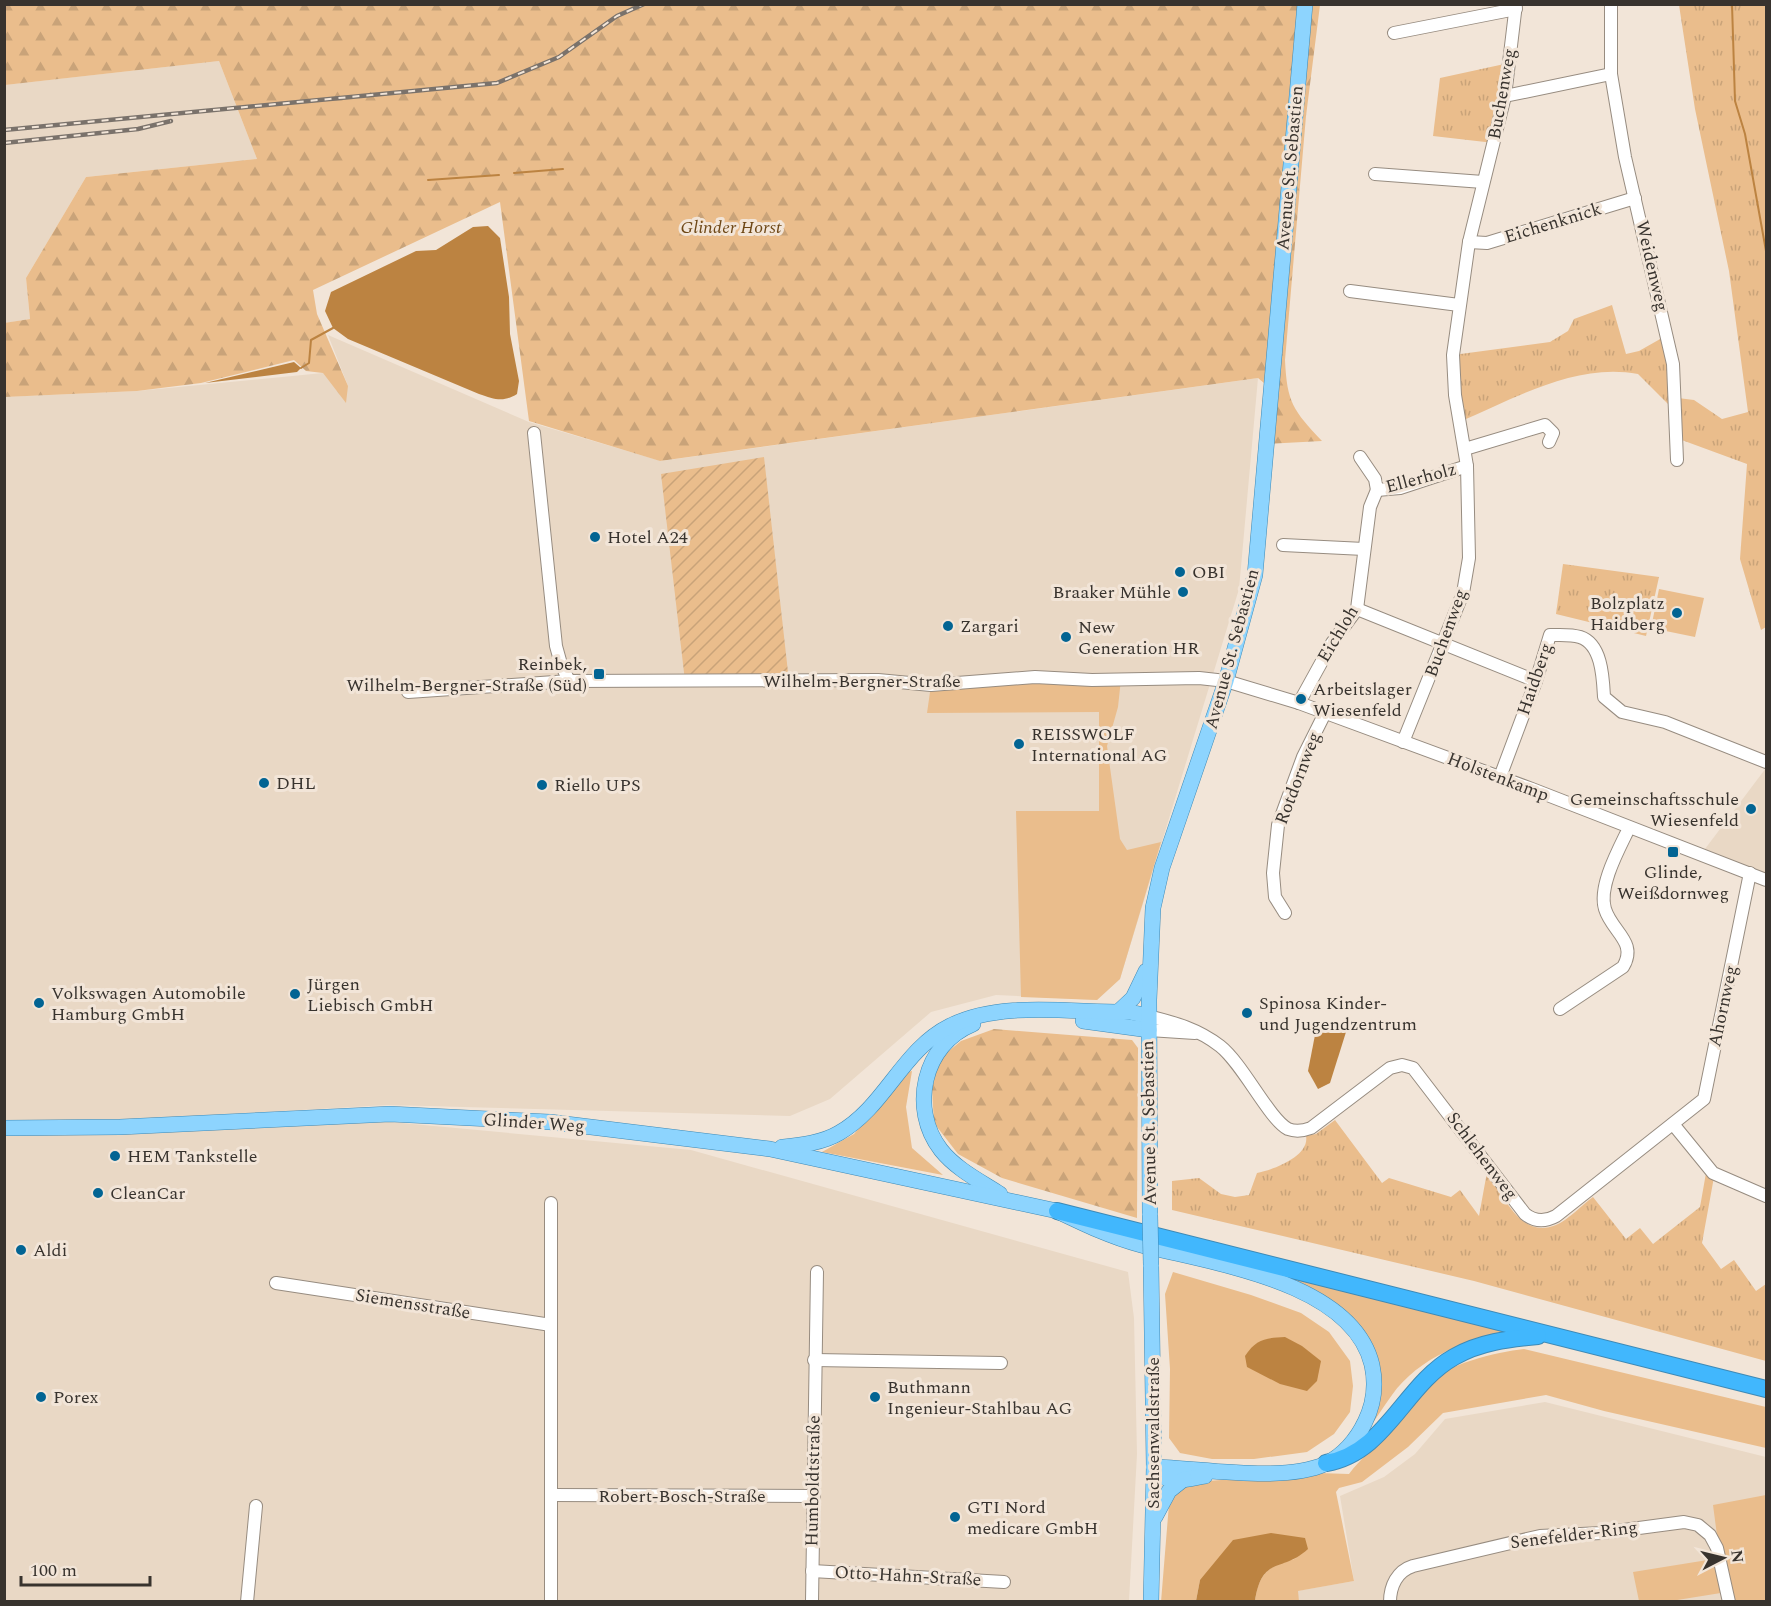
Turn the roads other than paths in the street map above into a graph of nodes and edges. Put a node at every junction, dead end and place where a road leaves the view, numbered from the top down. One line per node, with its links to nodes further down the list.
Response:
1 (1305, 4): 25 (main road, Avenue St. Sebastien)
2 (1611, 4): 5 (street, Weidenweg)
3 (1516, 7): 4 (street); 6 (street, Buchenweg)
4 (1394, 33)
5 (1611, 74): 6 (street); 9 (street, Weidenweg)
6 (1505, 96): 8 (street, Buchenweg)
7 (1375, 174): 8 (street)
8 (1483, 182): 10 (street, Buchenweg)
9 (1635, 198): 10 (street, Eichenknick); 17 (street, Weidenweg)
10 (1469, 242): 12 (street, Buchenweg)
11 (1350, 291): 12 (street)
12 (1459, 305): 15 (street, Buchenweg)
13 (534, 433): 24 (street)
14 (1549, 441): 15 (street)
15 (1465, 449): 18 (street, Buchenweg)
16 (1360, 457): 19 (street, Ellerholz)
17 (1677, 459)
18 (1467, 466): 19 (street, Ellerholz); 23 (street, Buchenweg)
19 (1377, 490): 21 (street, Eichloh)
20 (1283, 545): 21 (street)
21 (1364, 549): 22 (street, Eichloh)
22 (1357, 609): 23 (street); 28 (street, Eichloh)
23 (1443, 645): 26 (street); 30 (street, Buchenweg)
24 (569, 681): 25 (street, Wilhelm-Bergner-Straße); 27 (street, Wilhelm-Bergner-Straße)
25 (1226, 681): 28 (street, Holstenkamp); 37 (main road, Avenue St. Sebastien)
26 (1536, 681): 31 (street, Haidberg); 32 (street, Haidberg)
27 (408, 692)
28 (1299, 703): 29 (street, Holstenkamp)
29 (1325, 713): 30 (street, Holstenkamp); 36 (street, Rotdornweg)
30 (1403, 742): 32 (street, Holstenkamp)
31 (1767, 762)
32 (1500, 777): 33 (street, Holstenkamp)
33 (1629, 828): 34 (street, Holstenkamp); 38 (street)
34 (1750, 873): 35 (street, Holstenkamp); 41 (street, Ahornweg)
35 (1767, 880)
36 (1285, 913)
37 (1149, 962): 39 (main road); 40 (main road, Avenue St. Sebastien)
38 (1560, 1009)
39 (1118, 1012): 40 (main road); 43 (main road)
40 (1149, 1023): 41 (street, Schlehenweg); 45 (main road); 48 (main road, Avenue St. Sebastien, bridge)
41 (1673, 1124): 44 (street)
42 (4, 1128): 43 (main road, Glinder Weg)
43 (770, 1149): 45 (main road, Glinder Weg)
44 (1767, 1196)
45 (1008, 1199): 47 (main road, Glinder Weg)
46 (551, 1203): 51 (street)
47 (1057, 1211): 52 (highway); 56 (main road, Glinder Weg)
48 (1151, 1265): 57 (main road, Sachsenwaldstraße)
49 (817, 1272): 53 (street, Humboldtstraße)
50 (276, 1283): 51 (street, Siemensstraße)
51 (551, 1325): 60 (street)
52 (1551, 1335): 55 (highway); 56 (highway)
53 (814, 1360): 54 (street); 61 (street, Humboldtstraße)
54 (1001, 1363)
55 (1767, 1389)
56 (1326, 1463): 58 (main road)
57 (1154, 1467): 58 (main road); 59 (main road); 63 (main road, Sachsenwaldstraße)
58 (1226, 1472): 59 (main road)
59 (1184, 1479): 63 (main road)
60 (551, 1495): 61 (street, Robert-Bosch-Straße); 67 (street)
61 (813, 1496): 64 (street, Humboldtstraße)
62 (256, 1506): 66 (street)
63 (1153, 1522): 69 (main road, Sachsenwaldstraße)
64 (812, 1571): 65 (street, Otto-Hahn-Straße); 68 (street, Humboldtstraße)
65 (1004, 1582)
66 (247, 1602)
67 (551, 1602)
68 (812, 1602)
69 (1150, 1602)
70 (1390, 1602): 71 (street, Senefelder-Ring)
71 (1729, 1602)

